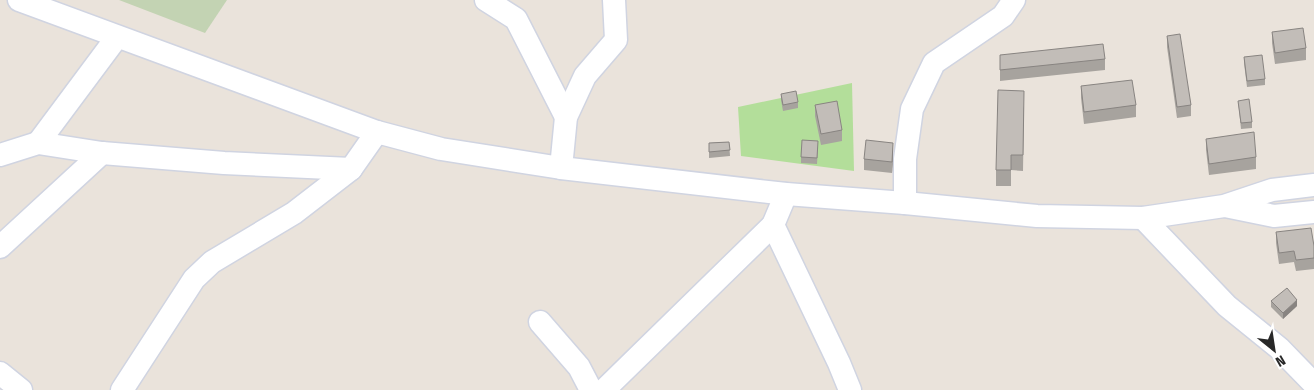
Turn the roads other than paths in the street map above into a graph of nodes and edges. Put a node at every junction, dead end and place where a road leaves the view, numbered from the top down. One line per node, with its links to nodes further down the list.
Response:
1 (19, 0): 5 (street)
2 (486, 0): 6 (street)
3 (614, 0): 6 (street)
4 (1014, 0): 15 (street)
5 (117, 36): 7 (street); 8 (street)
6 (566, 117): 11 (street)
7 (377, 132): 11 (street); 12 (street)
8 (38, 143): 9 (street); 10 (street)
9 (102, 153): 12 (street); 20 (street)
10 (0, 155)
11 (561, 168): 14 (street)
12 (351, 169): 25 (street)
13 (1314, 185): 16 (street)
14 (786, 194): 15 (street); 19 (street)
15 (905, 203): 18 (street)
16 (1224, 206): 17 (street); 18 (street)
17 (1314, 212)
18 (1143, 218): 23 (street)
19 (772, 225): 27 (street); 28 (street)
20 (0, 247)
21 (540, 322): 26 (street)
22 (0, 373): 24 (street)
23 (1314, 384)
24 (21, 390)
25 (122, 390)
26 (591, 390)
27 (604, 390)
28 (850, 390)

